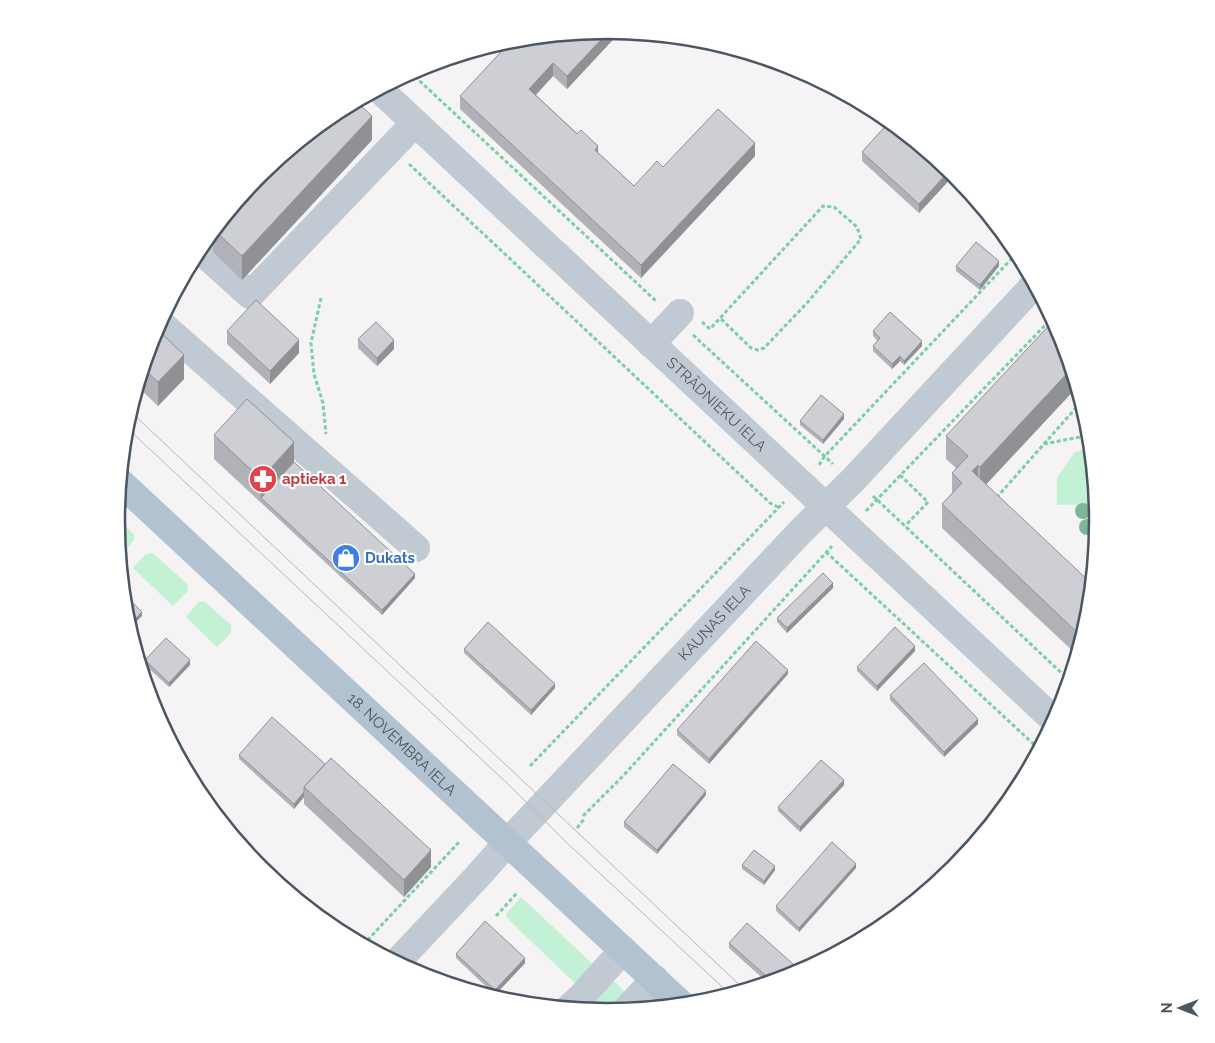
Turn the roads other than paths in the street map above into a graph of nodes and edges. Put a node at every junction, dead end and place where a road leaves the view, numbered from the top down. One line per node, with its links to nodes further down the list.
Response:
1 (384, 94): 2 (street, STRĀDNIEKU IELA)
2 (415, 123): 3 (street); 7 (street, STRĀDNIEKU IELA)
3 (205, 254)
4 (1030, 289): 9 (street, KAUŅAS IELA)
5 (684, 316): 7 (street)
6 (165, 328): 10 (street)
7 (651, 344): 9 (street, STRĀDNIEKU IELA)
8 (126, 488): 12 (main road, 18. NOVEMBRA IELA)
9 (825, 506): 11 (street, STRĀDNIEKU IELA); 12 (street, KAUŅAS IELA)
10 (416, 548)
11 (1049, 716)
12 (507, 843): 13 (main road, 18. NOVEMBRA IELA); 14 (street, KAUŅAS IELA)
13 (624, 950): 15 (main road, 18. NOVEMBRA IELA); 17 (street)
14 (401, 957)
15 (655, 979): 16 (main road, 18. NOVEMBRA IELA); 18 (street)
16 (676, 999)
17 (575, 1003)
18 (632, 1003)

